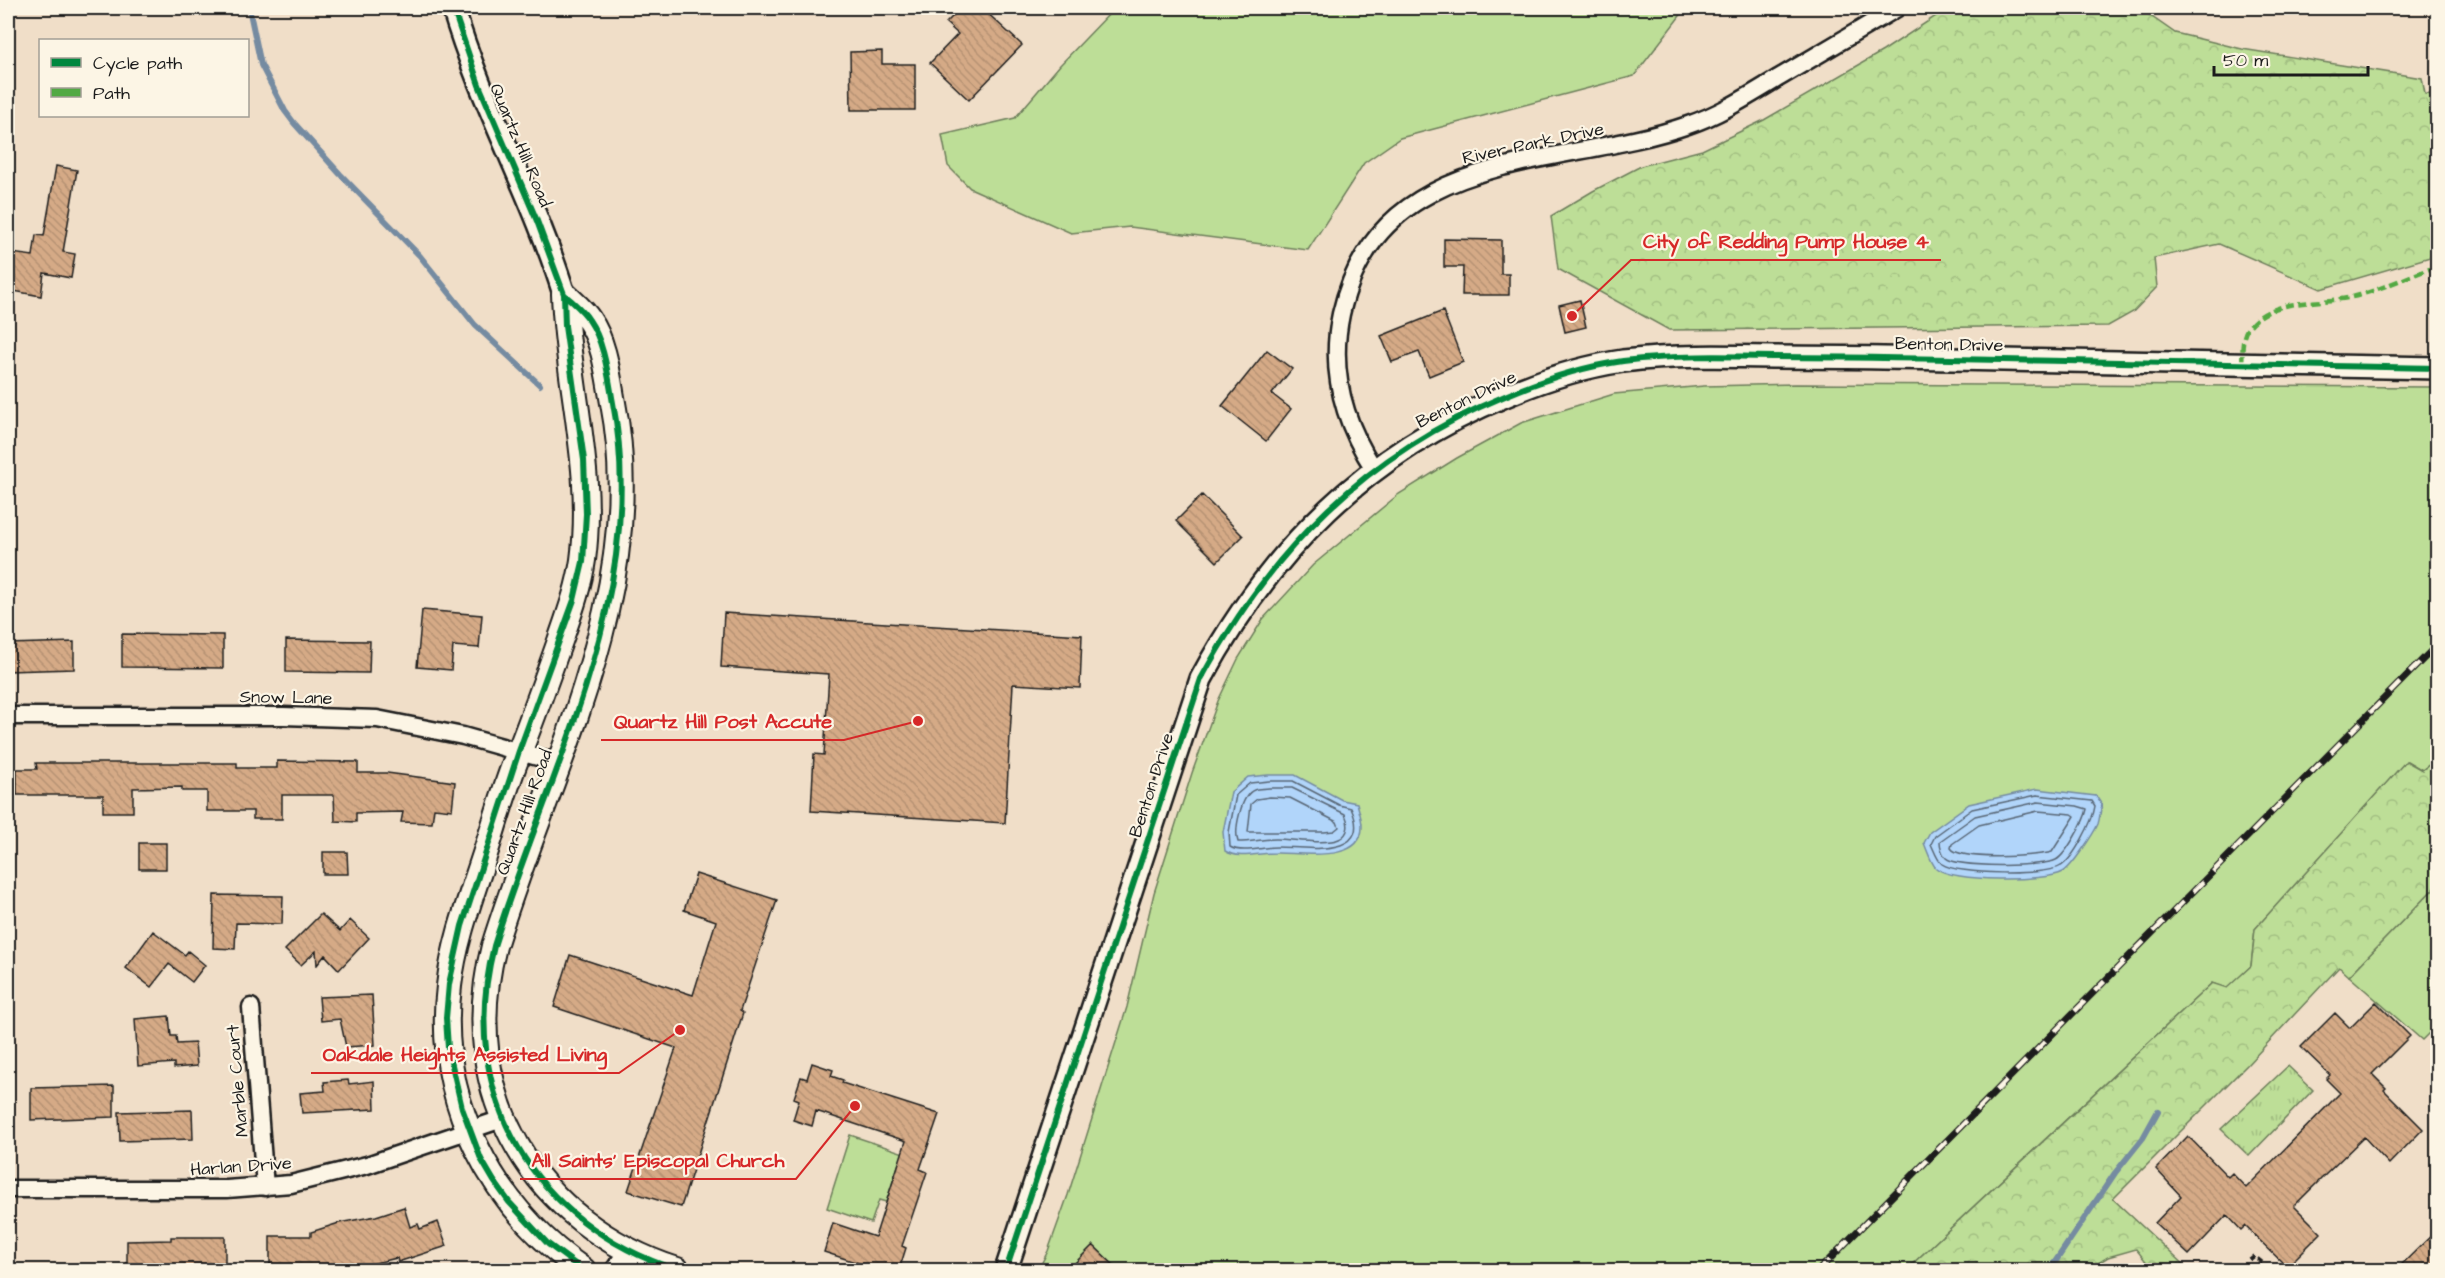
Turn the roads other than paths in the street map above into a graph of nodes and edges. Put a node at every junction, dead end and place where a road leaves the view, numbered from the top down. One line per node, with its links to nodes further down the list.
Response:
1 (453, 8): 3 (street, Quartz Hill Road)
2 (1897, 8): 5 (street, River Park Drive)
3 (564, 294): 7 (main road, Quartz Hill Road); 8 (main road, Quartz Hill Road)
4 (2438, 368): 5 (street, Benton Drive)
5 (1374, 469): 17 (street, Benton Drive)
6 (8, 716): 7 (street, Snow Lane)
7 (519, 751): 8 (street, Snow Lane); 11 (main road, Quartz Hill Road)
8 (559, 763): 10 (main road, Quartz Hill Road)
9 (251, 1007): 12 (street, Marble Court)
10 (502, 1119): 11 (street, Harlan Drive); 14 (main road, Quartz Hill Road)
11 (469, 1129): 12 (street, Harlan Drive); 15 (main road, Quartz Hill Road)
12 (265, 1187): 13 (street, Harlan Drive)
13 (8, 1189)
14 (621, 1261): 16 (main road, Quartz Hill Road)
15 (583, 1270)
16 (677, 1270)
17 (1006, 1270)

